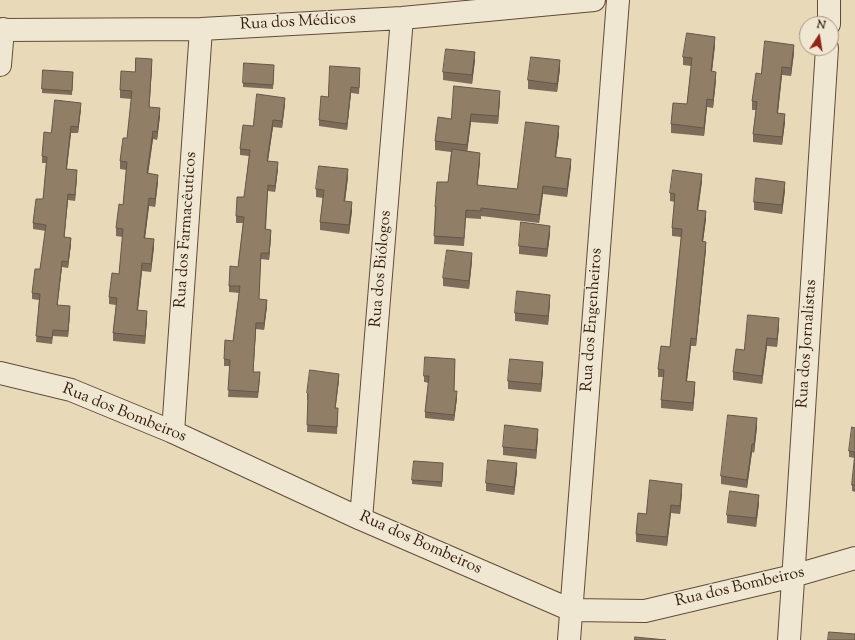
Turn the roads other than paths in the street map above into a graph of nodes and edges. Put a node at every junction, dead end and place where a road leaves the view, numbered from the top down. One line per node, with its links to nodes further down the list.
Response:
1 (594, 0): 5 (street, Rua dos Médicos)
2 (618, 0): 15 (street, Rua dos Engenheiros)
3 (829, 0): 4 (street)
4 (829, 16)
5 (402, 18): 6 (street, Rua dos Médicos); 12 (street, Rua dos Biólogos)
6 (201, 28): 7 (street, Rua dos Médicos); 11 (street, Rua dos Farmacêuticos)
7 (1, 29): 9 (street)
8 (826, 56): 14 (street, Rua dos Jornalistas)
9 (0, 65)
10 (0, 373): 11 (street, Rua dos Bombeiros)
11 (173, 432): 12 (street, Rua dos Bombeiros)
12 (361, 519): 15 (street, Rua dos Bombeiros)
13 (855, 558): 14 (street, Rua dos Bombeiros)
14 (793, 576): 15 (street, Rua dos Bombeiros); 17 (street, Rua dos Jornalistas)
15 (571, 610): 16 (street, Rua dos Engenheiros)
16 (569, 640)
17 (788, 640)

